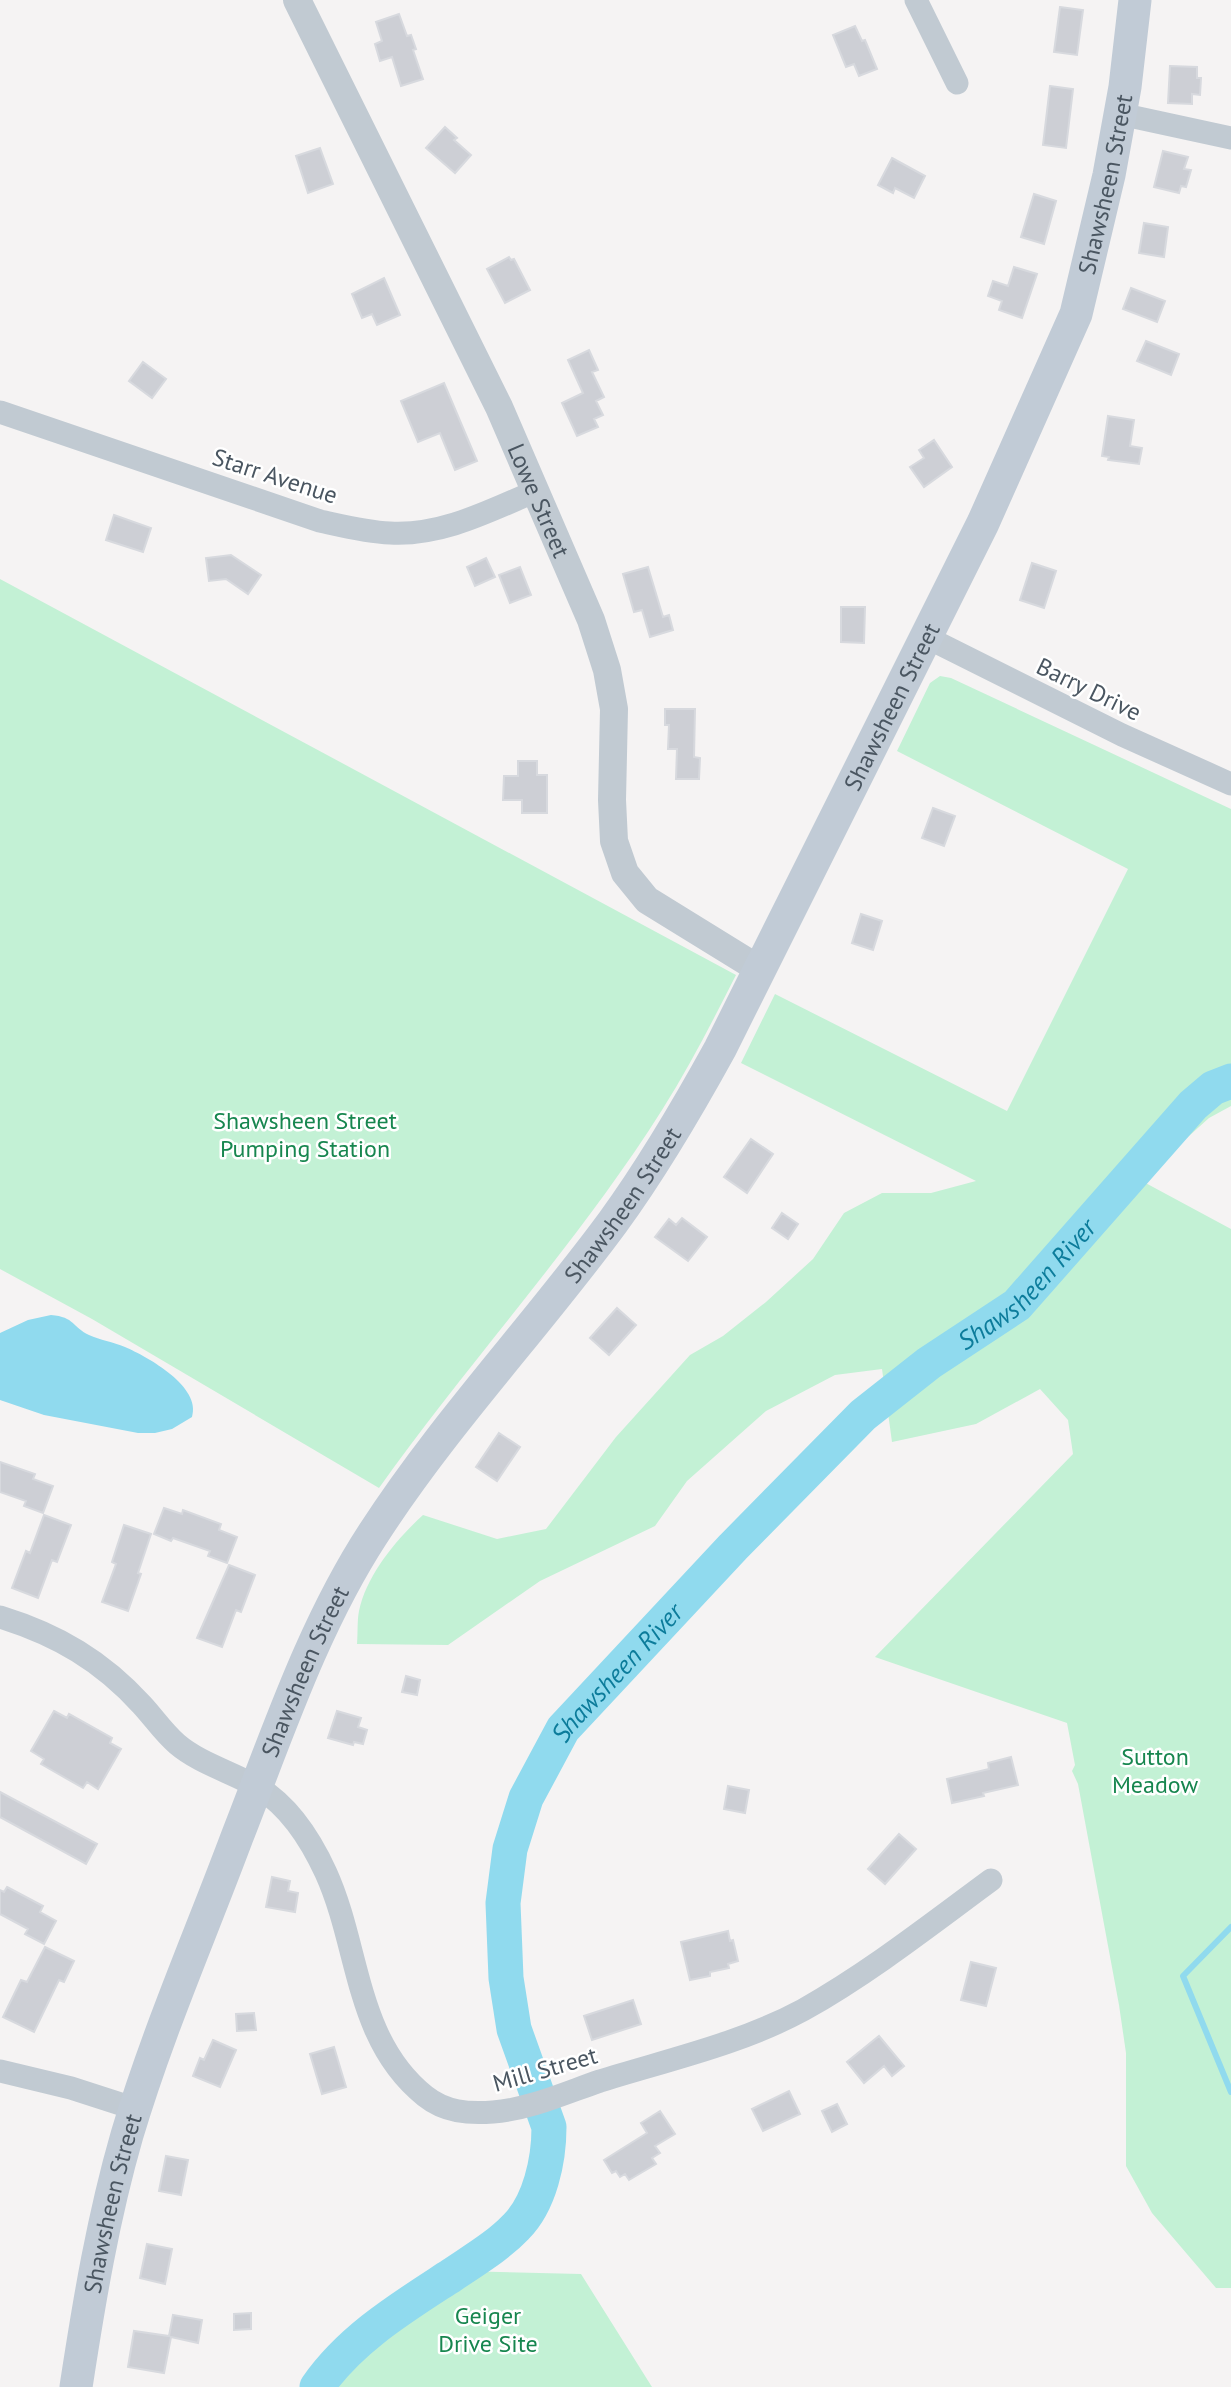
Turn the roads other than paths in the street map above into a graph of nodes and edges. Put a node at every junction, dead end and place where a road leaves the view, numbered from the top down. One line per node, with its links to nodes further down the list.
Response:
1 (297, 0): 8 (street, Lowe Street)
2 (916, 0): 4 (street)
3 (1136, 0): 5 (main road, Shawsheen Street)
4 (957, 83)
5 (1120, 114): 6 (street); 9 (main road, Shawsheen Street)
6 (1231, 138)
7 (0, 412): 8 (street, Starr Avenue)
8 (536, 491): 11 (street, Lowe Street)
9 (926, 637): 10 (street, Barry Drive); 11 (main road, Shawsheen Street)
10 (1231, 784)
11 (759, 970): 13 (main road, Shawsheen Street)
12 (0, 1617): 13 (street, Mill Street)
13 (257, 1786): 14 (street, Mill Street); 16 (main road, Shawsheen Street)
14 (991, 1880)
15 (0, 2071): 16 (street)
16 (136, 2109): 17 (main road, Shawsheen Street)
17 (76, 2387)

